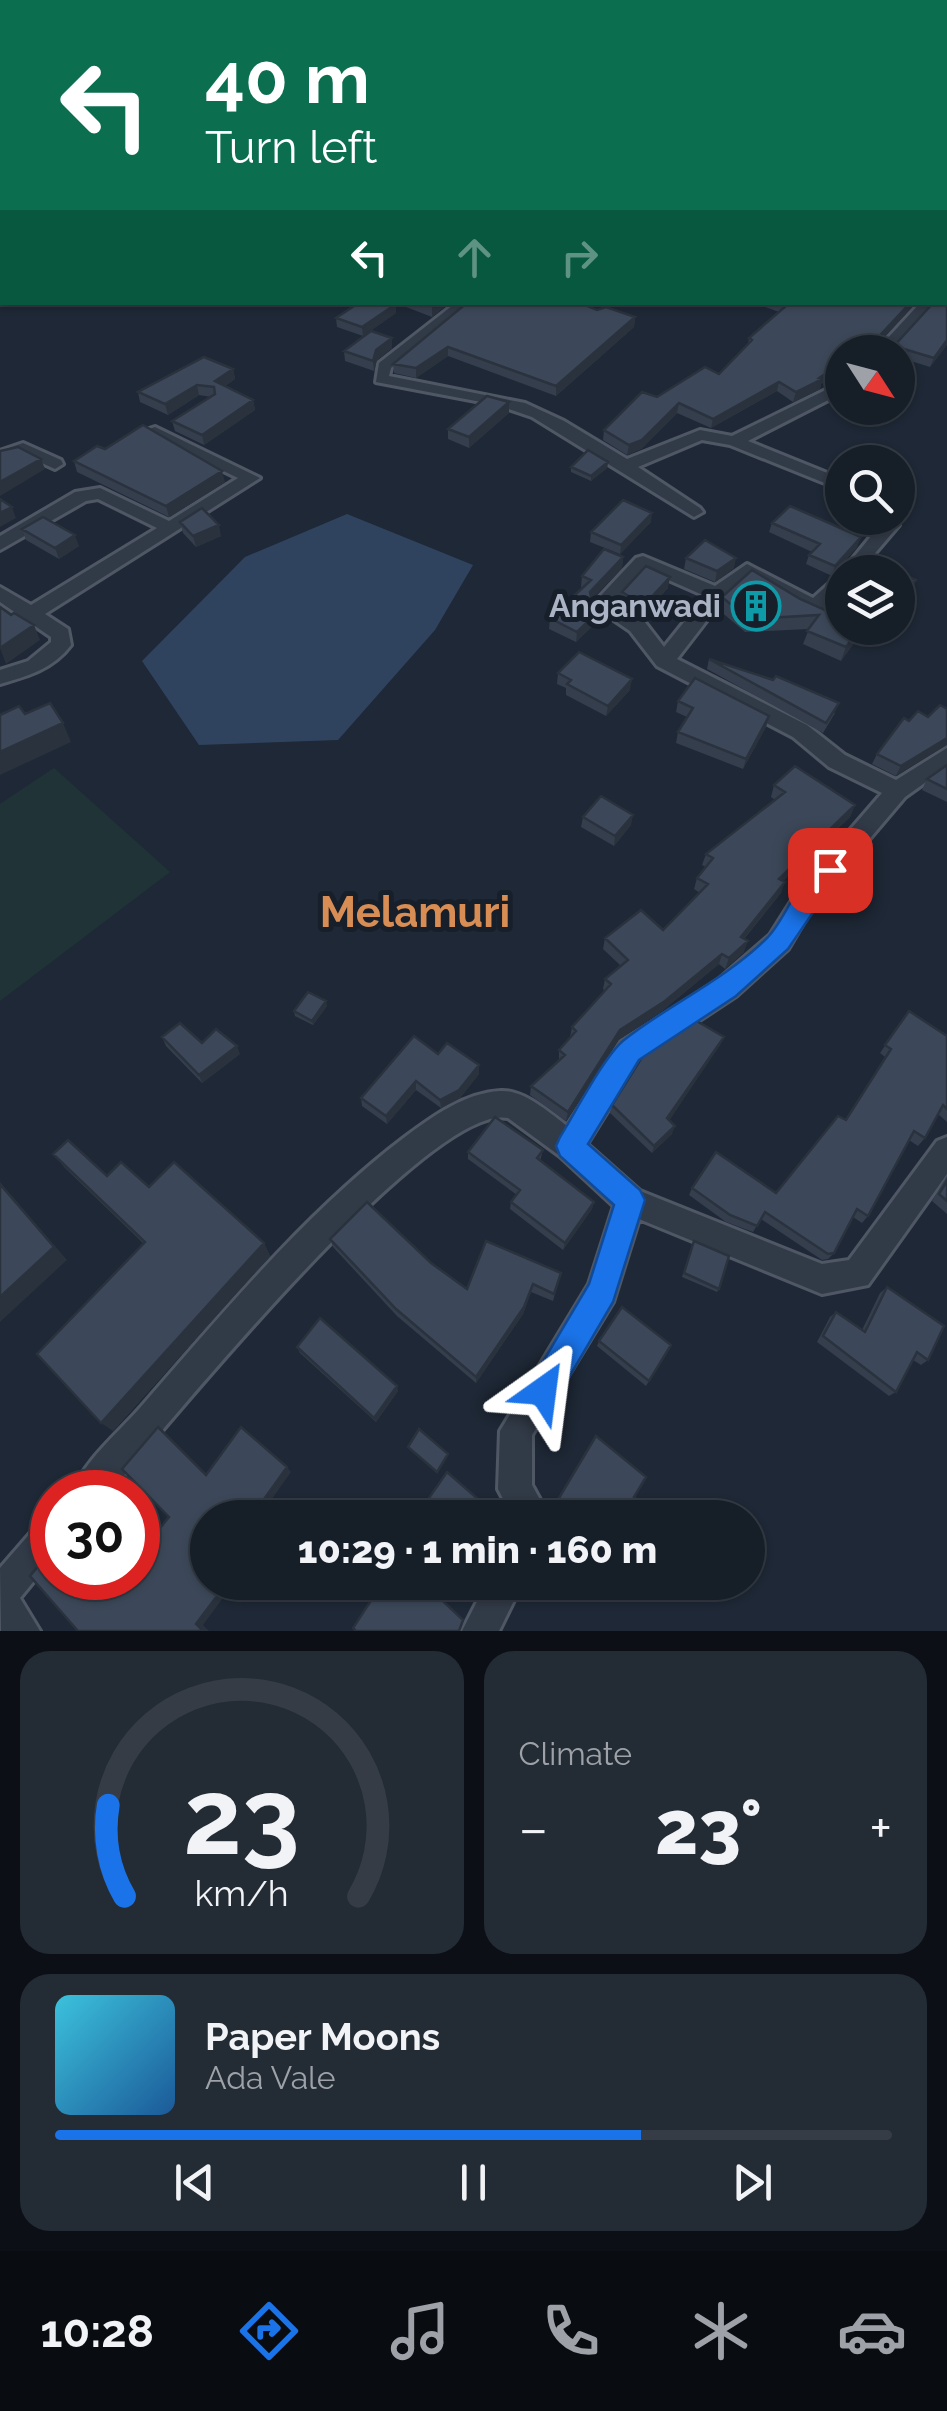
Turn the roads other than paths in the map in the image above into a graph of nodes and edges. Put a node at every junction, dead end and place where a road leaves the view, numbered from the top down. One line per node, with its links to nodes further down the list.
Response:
1 (463, 305): 9 (street)
2 (926, 305): 3 (street)
3 (898, 335)
4 (825, 395): 6 (street)
5 (168, 424): 12 (street)
6 (734, 441): 9 (street); 10 (street)
7 (0, 457): 8 (street)
8 (55, 464)
9 (623, 467): 11 (street)
10 (825, 478)
11 (694, 512)
12 (170, 528): 14 (street); 19 (street)
13 (881, 535): 15 (street)
14 (0, 544)
15 (864, 555)
16 (0, 593): 19 (street)
17 (716, 594): 18 (street); 20 (street); 20 (street)
18 (825, 597)
19 (30, 614): 21 (street)
20 (664, 661): 23 (street)
21 (0, 677)
22 (947, 756): 23 (street)
23 (898, 791): 24 (street)
24 (570, 1146): 26 (street); 27 (street)
25 (947, 1151): 26 (street)
26 (630, 1200): 28 (street)
27 (107, 1470)
28 (522, 1500)
29 (30, 1561): 30 (street)
30 (0, 1597): 32 (street)
31 (496, 1600): 33 (street)
32 (22, 1631)
33 (480, 1631)

